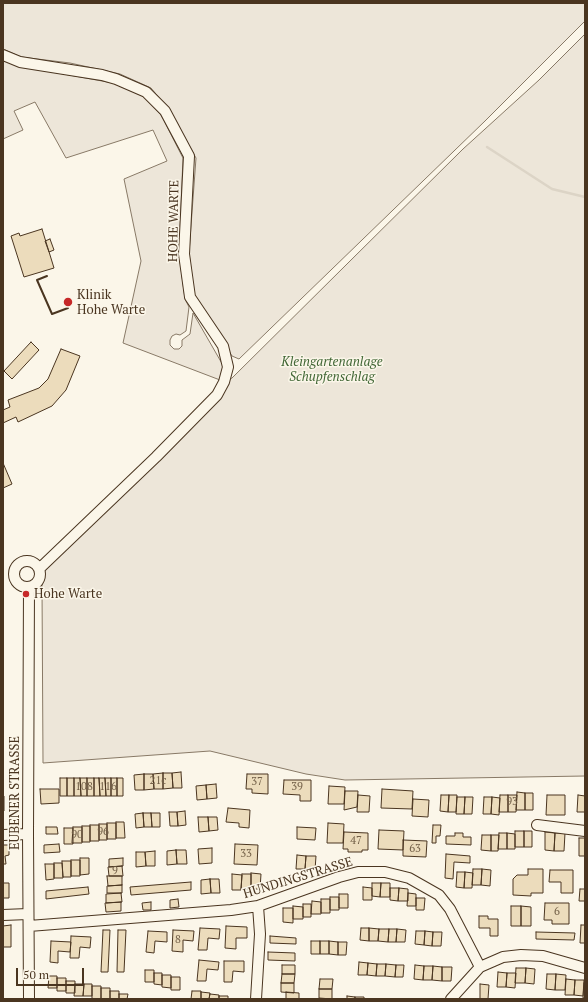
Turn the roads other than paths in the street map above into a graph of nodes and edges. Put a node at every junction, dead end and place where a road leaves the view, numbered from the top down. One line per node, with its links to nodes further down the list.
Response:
1 (3, 55): 2 (street, HOHE WARTE)
2 (39, 569): 3 (street, HOHE WARTE); 3 (street)
3 (29, 587): 6 (street, EUBENER STRASSE)
4 (537, 825): 5 (street)
5 (585, 831)
6 (28, 834): 7 (street); 9 (street, EUBENER STRASSE)
7 (3, 835)
8 (258, 906): 11 (street, HUNDINGSTRASSE); 12 (street, HUNDINGSTRASSE); 15 (street)
9 (28, 914): 10 (street); 11 (street, EUBENER STRASSE)
10 (3, 915)
11 (29, 926): 14 (street, EUBENER STRASSE)
12 (480, 967): 13 (street); 16 (street)
13 (585, 968)
14 (29, 999)
15 (256, 999)
16 (451, 999)

